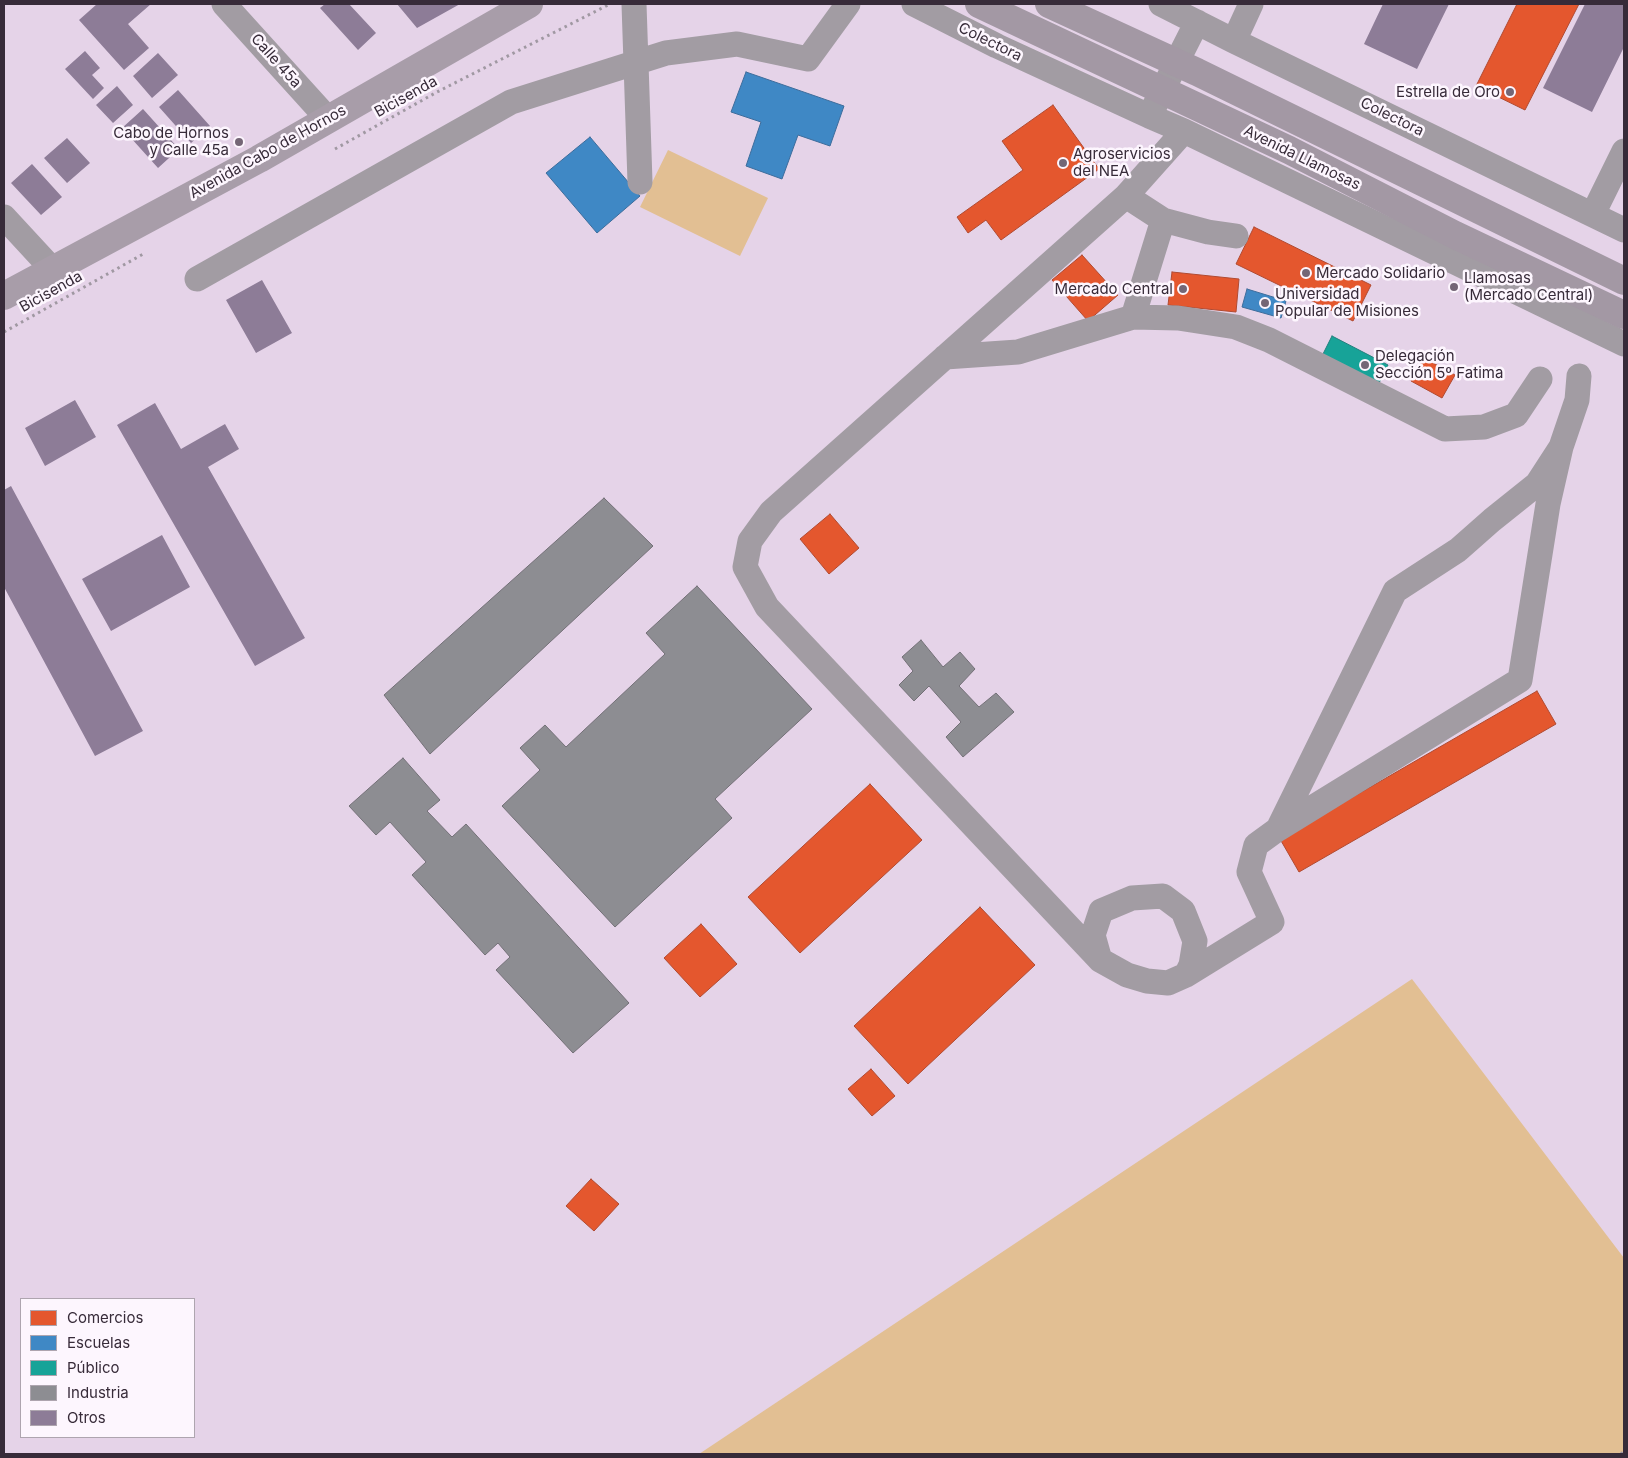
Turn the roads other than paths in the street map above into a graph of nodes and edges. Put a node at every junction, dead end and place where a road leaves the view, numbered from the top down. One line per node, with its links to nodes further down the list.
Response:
1 (224, 4): 16 (street, Calle 45a)
2 (529, 4): 16 (main road, Avenida Cabo de Hornos)
3 (634, 4): 12 (street)
4 (848, 4): 12 (street)
5 (914, 4): 15 (street, Colectora)
6 (979, 4): 14 (highway, Avenida Llamosas)
7 (1049, 4): 13 (highway, Avenida Llamosas)
8 (1161, 4): 10 (street, Colectora)
9 (1251, 4): 11 (street)
10 (1197, 22): 11 (street, Colectora); 13 (street)
11 (1234, 41): 21 (street, Colectora)
12 (637, 62): 19 (street); 27 (street)
13 (1177, 63): 14 (street); 28 (highway, Avenida Llamosas)
14 (1163, 91): 15 (street); 17 (street); 31 (highway, Avenida Llamosas)
15 (1149, 116): 17 (street, Colectora)
16 (328, 119): 26 (main road, Avenida Cabo de Hornos)
17 (1184, 131): 20 (street); 31 (street)
18 (1624, 151): 21 (street)
19 (640, 182)
20 (1126, 196): 23 (street); 32 (street)
21 (1593, 214): 24 (street, Colectora)
22 (4, 217): 26 (street)
23 (1163, 220): 25 (street); 30 (street)
24 (1624, 230)
25 (1236, 236)
26 (53, 270): 29 (main road, Avenida Cabo de Hornos)
27 (198, 279)
28 (1624, 281)
29 (4, 296)
30 (1133, 317): 32 (street); 34 (street)
31 (1619, 327)
32 (945, 357): 37 (street)
33 (1580, 376): 35 (street)
34 (1540, 380)
35 (1561, 447): 36 (street); 36 (street)
36 (1278, 829): 38 (street)
37 (1100, 960): 38 (street); 38 (street)
38 (1186, 975)

